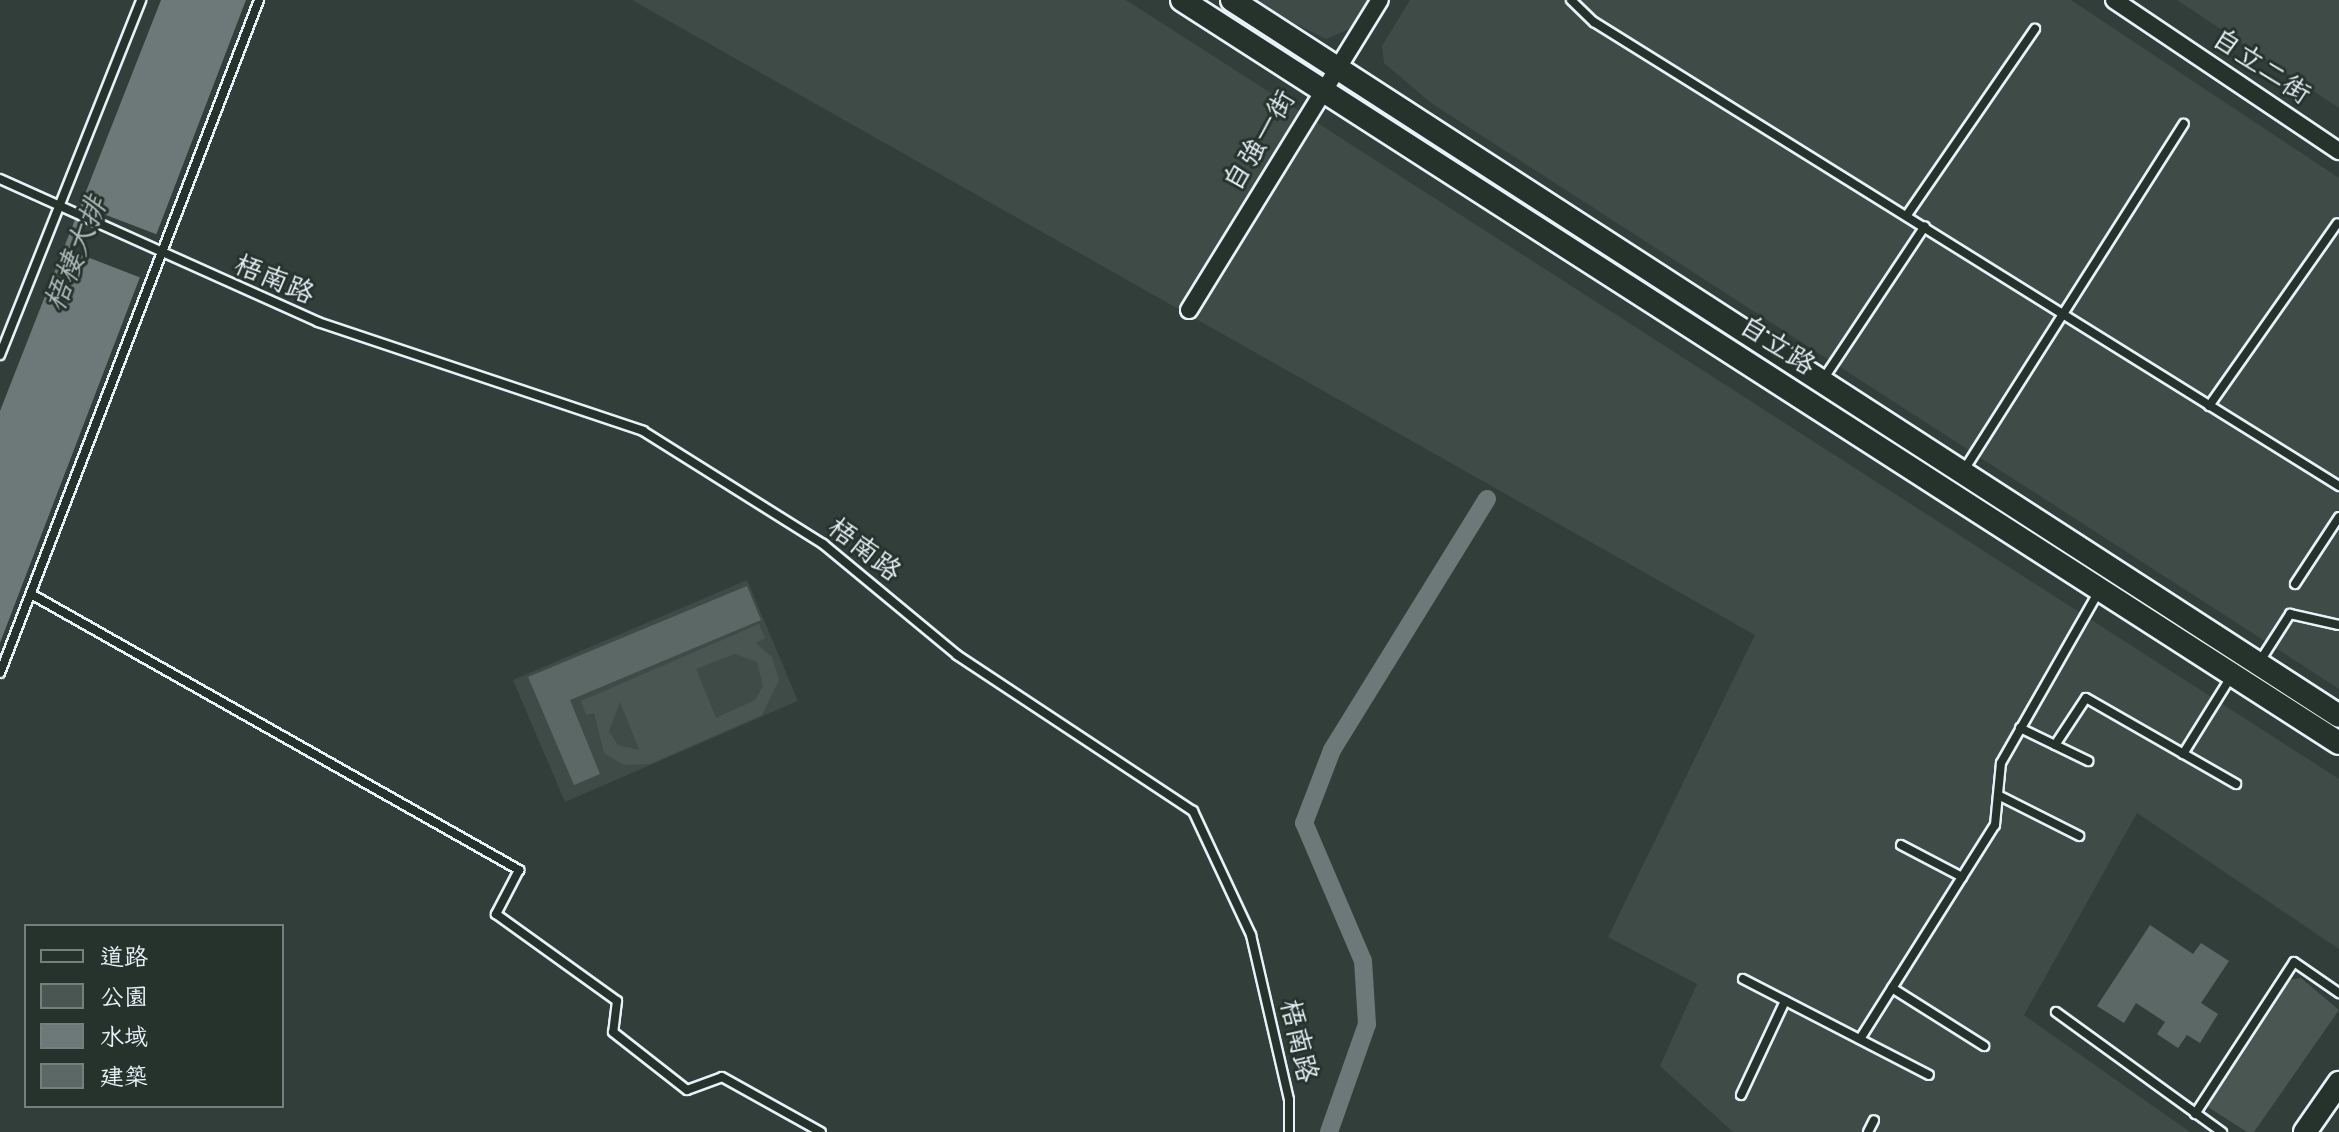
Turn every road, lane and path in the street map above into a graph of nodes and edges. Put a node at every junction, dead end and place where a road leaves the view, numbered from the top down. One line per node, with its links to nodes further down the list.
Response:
1 (141, 0): 14 (lane)
2 (259, 0): 18 (lane)
3 (1182, 0): 10 (street, 自立路)
4 (1232, 0): 9 (street, 自立路)
5 (1380, 0): 9 (street, 自強一街)
6 (1571, 0): 15 (lane)
7 (2114, 0): 12 (street, 自立二街)
8 (2035, 29): 15 (lane)
9 (1334, 66): 10 (street, 自強一街); 22 (street, 自立路)
10 (1322, 89): 19 (street, 自強一街); 28 (street, 自立路)
11 (2184, 124): 20 (lane)
12 (2339, 151)
13 (0, 179): 14 (lane)
14 (57, 208): 18 (lane, 梧南路); 21 (lane)
15 (1907, 215): 17 (lane)
16 (2337, 224): 23 (lane)
17 (1925, 226): 20 (lane); 22 (lane)
18 (163, 256): 29 (lane); 58 (lane, 梧南路)
19 (1189, 310)
20 (2063, 314): 23 (lane); 24 (lane)
21 (0, 355)
22 (1824, 378): 24 (street, 自立路)
23 (2209, 406): 25 (lane)
24 (1963, 471): 31 (street, 自立路)
25 (2339, 486)
26 (2339, 517): 27 (lane)
27 (2295, 584)
28 (2100, 590): 33 (street, 自立路); 35 (lane)
29 (31, 594): 32 (lane); 57 (lane)
30 (2339, 625): 31 (lane)
31 (2258, 665): 34 (street, 自立路)
32 (0, 673)
33 (2233, 674): 36 (street, 自立路); 38 (lane)
34 (2339, 716)
35 (2020, 728): 37 (lane); 41 (lane)
36 (2339, 743)
37 (2055, 745): 38 (lane); 39 (lane)
38 (2183, 754): 40 (lane)
39 (2088, 761)
40 (2236, 784)
41 (1998, 795): 42 (lane); 44 (lane)
42 (2079, 836)
43 (1901, 845): 44 (lane)
44 (1962, 877): 46 (lane)
45 (1743, 979): 48 (lane)
46 (1892, 988): 50 (lane); 51 (lane)
47 (2339, 993): 55 (lane)
48 (1785, 1001): 50 (lane); 54 (lane)
49 (2056, 1012): 55 (lane)
50 (1860, 1039): 52 (lane)
51 (1984, 1046)
52 (1929, 1075)
53 (2339, 1083): 61 (street)
54 (1741, 1095)
55 (2195, 1114): 60 (lane)
56 (1874, 1120): 59 (lane)
57 (821, 1132)
58 (1289, 1132)
59 (1868, 1132)
60 (2222, 1132)
61 (2305, 1132)

